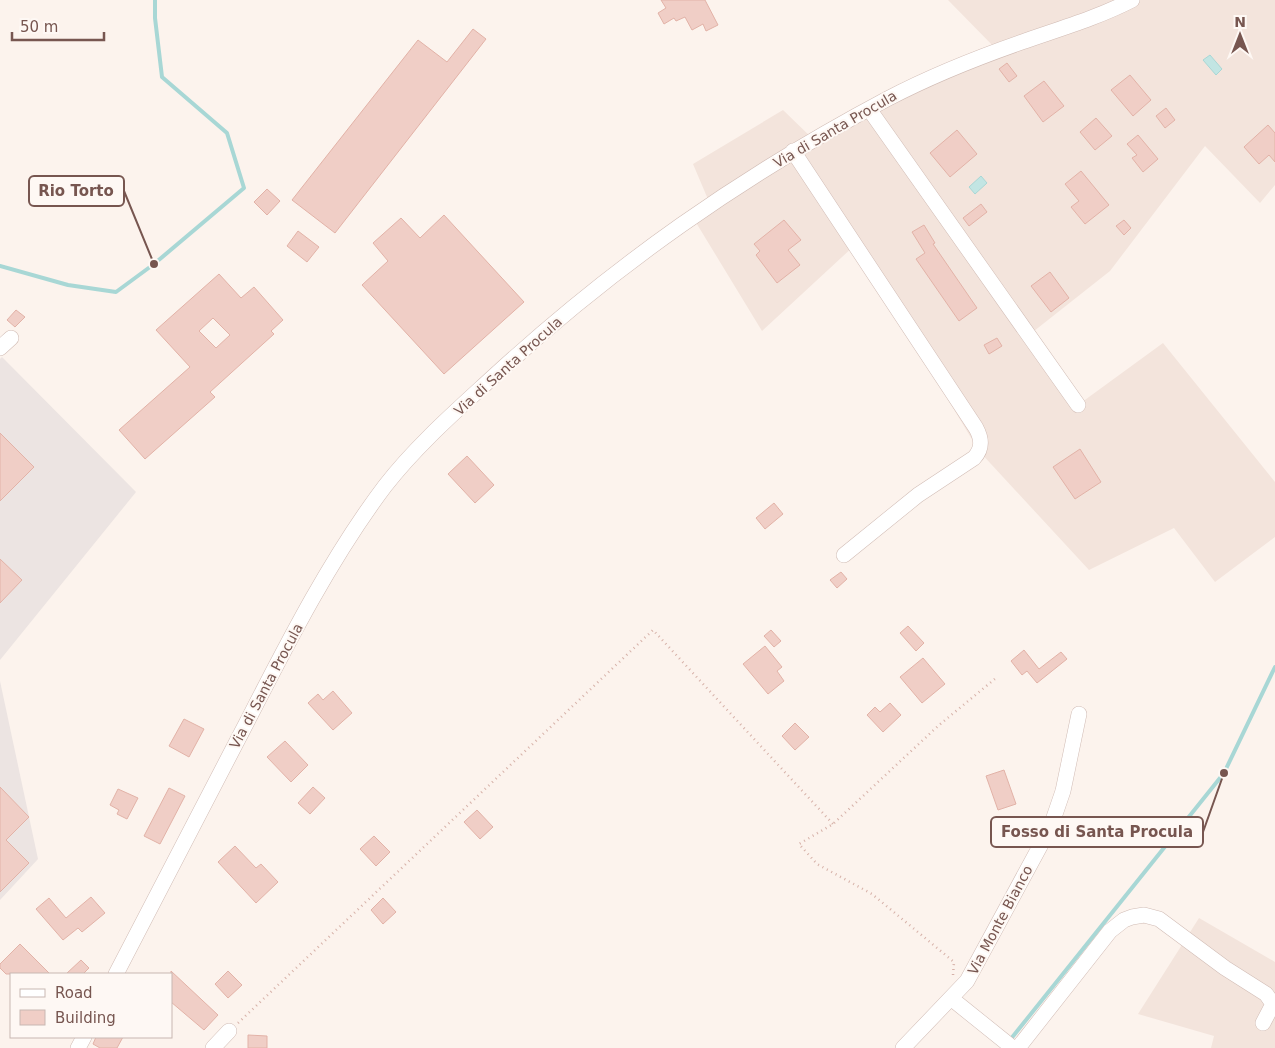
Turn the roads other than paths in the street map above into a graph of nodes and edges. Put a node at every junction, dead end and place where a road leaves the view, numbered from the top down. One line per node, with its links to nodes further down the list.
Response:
1 (1132, 0): 2 (street, Via di Santa Procula)
2 (869, 109): 3 (street, Via di Santa Procula); 4 (street)
3 (793, 151): 5 (street); 7 (street, Via di Santa Procula)
4 (1078, 405)
5 (844, 555)
6 (1079, 714): 8 (street, Via Monte Bianco)
7 (117, 973)
8 (952, 999): 12 (street, Via Monte Bianco); 13 (street)
9 (1263, 1023): 14 (street)
10 (229, 1031): 11 (street)
11 (213, 1048)
12 (904, 1048)
13 (1013, 1048)
14 (1018, 1048)

